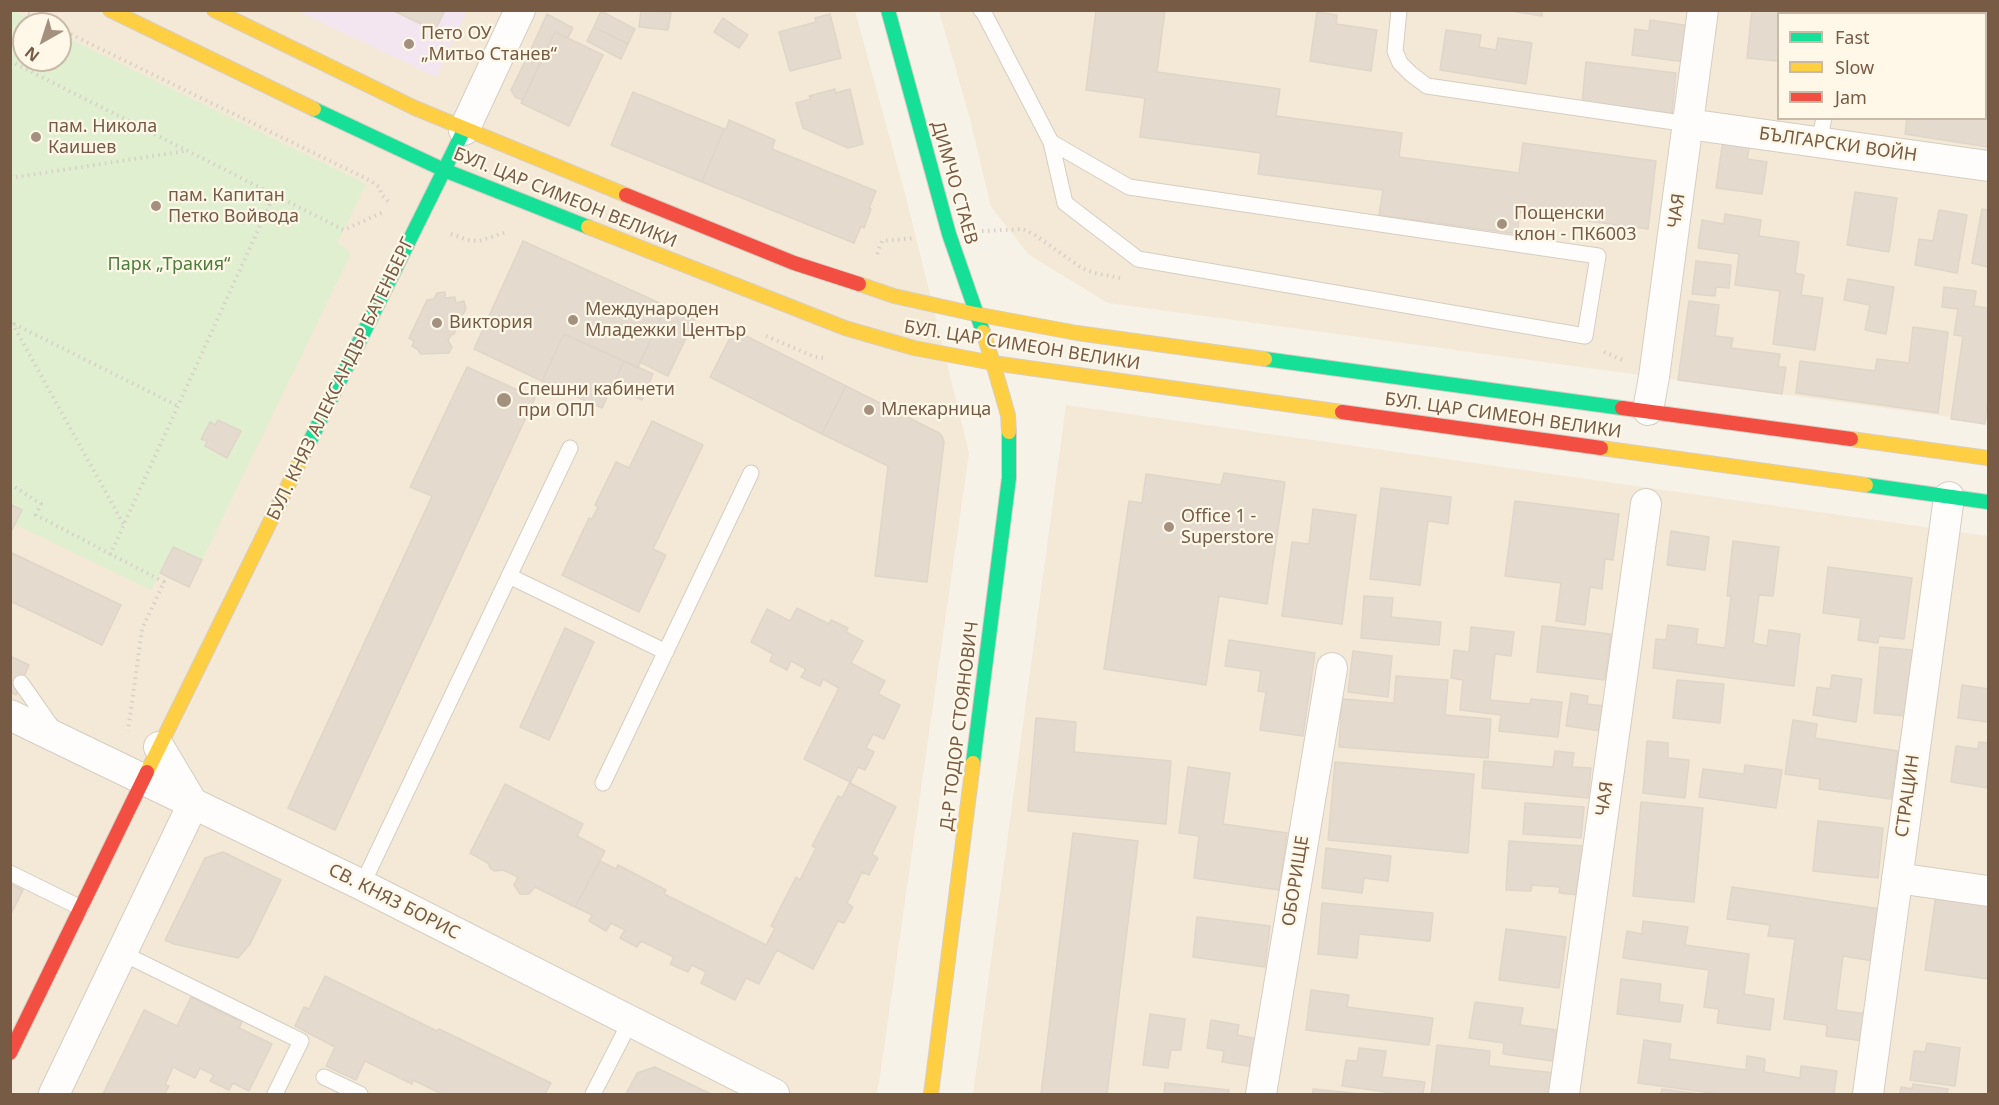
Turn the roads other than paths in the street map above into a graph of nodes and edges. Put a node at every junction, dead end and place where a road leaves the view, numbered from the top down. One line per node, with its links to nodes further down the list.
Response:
1 (110, 10): 13 (street, БУЛ. ЦАР СИМЕОН ВЕЛИКИ)
2 (214, 10): 9 (street, БУЛ. ЦАР СИМЕОН ВЕЛИКИ)
3 (520, 10): 9 (street, БУЛ. КНЯЗ АЛЕКСАНДЪР БАТЕНБЕРГ)
4 (888, 10): 14 (street, ДИМЧО СТАЕВ)
5 (1399, 10): 8 (lane)
6 (1703, 10): 8 (street, ЧАЯ)
7 (983, 11): 11 (lane)
8 (1688, 124): 10 (street, БЪЛГАРСКИ ВОЙН); 16 (street, ЧАЯ)
9 (464, 130): 13 (street, БУЛ. КНЯЗ АЛЕКСАНДЪР БАТЕНБЕРГ); 14 (street, БУЛ. ЦАР СИМЕОН ВЕЛИКИ)
10 (1822, 130): 12 (street, БЪЛГАРСКИ ВОЙН)
11 (1051, 142): 11 (lane)
12 (1989, 166)
13 (444, 170): 15 (street, БУЛ. ЦАР СИМЕОН ВЕЛИКИ); 29 (street, БУЛ. КНЯЗ АЛЕКСАНДЪР БАТЕНБЕРГ)
14 (975, 314): 15 (street, ДИМЧО СТАЕВ); 16 (street, БУЛ. ЦАР СИМЕОН ВЕЛИКИ)
15 (993, 363): 20 (street, БУЛ. ЦАР СИМЕОН ВЕЛИКИ); 47 (street, Д-Р ТОДОР СТОЯНОВИЧ)
16 (1648, 411): 18 (street, БУЛ. ЦАР СИМЕОН ВЕЛИКИ)
17 (570, 448): 23 (lane)
18 (1989, 458)
19 (751, 473): 24 (lane)
20 (1949, 497): 21 (street, БУЛ. ЦАР СИМЕОН ВЕЛИКИ); 34 (street, СТРАЦИН)
21 (1989, 502)
22 (1646, 504): 49 (street, ЧАЯ)
23 (509, 576): 24 (lane); 35 (lane)
24 (666, 652): 31 (lane)
25 (1332, 668): 48 (street, ОБОРИЩЕ)
26 (21, 683): 28 (lane)
27 (10, 715): 28 (street, СВ. КНЯЗ БОРИС)
28 (61, 740): 30 (street, СВ. КНЯЗ БОРИС)
29 (159, 747): 30 (street, БУЛ. КНЯЗ АЛЕКСАНДЪР БАТЕНБЕРГ); 32 (street)
30 (143, 779): 32 (street, СВ. КНЯЗ БОРИС); 37 (street, БУЛ. КНЯЗ АЛЕКСАНДЪР БАТЕНБЕРГ)
31 (603, 783)
32 (193, 804): 35 (street, СВ. КНЯЗ БОРИС); 38 (street)
33 (10, 873): 37 (lane)
34 (1897, 878): 36 (street); 50 (street, СТРАЦИН)
35 (362, 885): 39 (street, СВ. КНЯЗ БОРИС)
36 (1989, 891)
37 (81, 908): 40 (street, БУЛ. КНЯЗ АЛЕКСАНДЪР БАТЕНБЕРГ)
38 (122, 953): 42 (street); 43 (lane)
39 (630, 1022): 45 (lane); 46 (street, СВ. КНЯЗ БОРИС)
40 (10, 1053)
41 (324, 1077): 44 (lane)
42 (54, 1095)
43 (275, 1095)
44 (360, 1095)
45 (593, 1095)
46 (774, 1095)
47 (931, 1095)
48 (1261, 1095)
49 (1564, 1095)
50 (1868, 1095)

